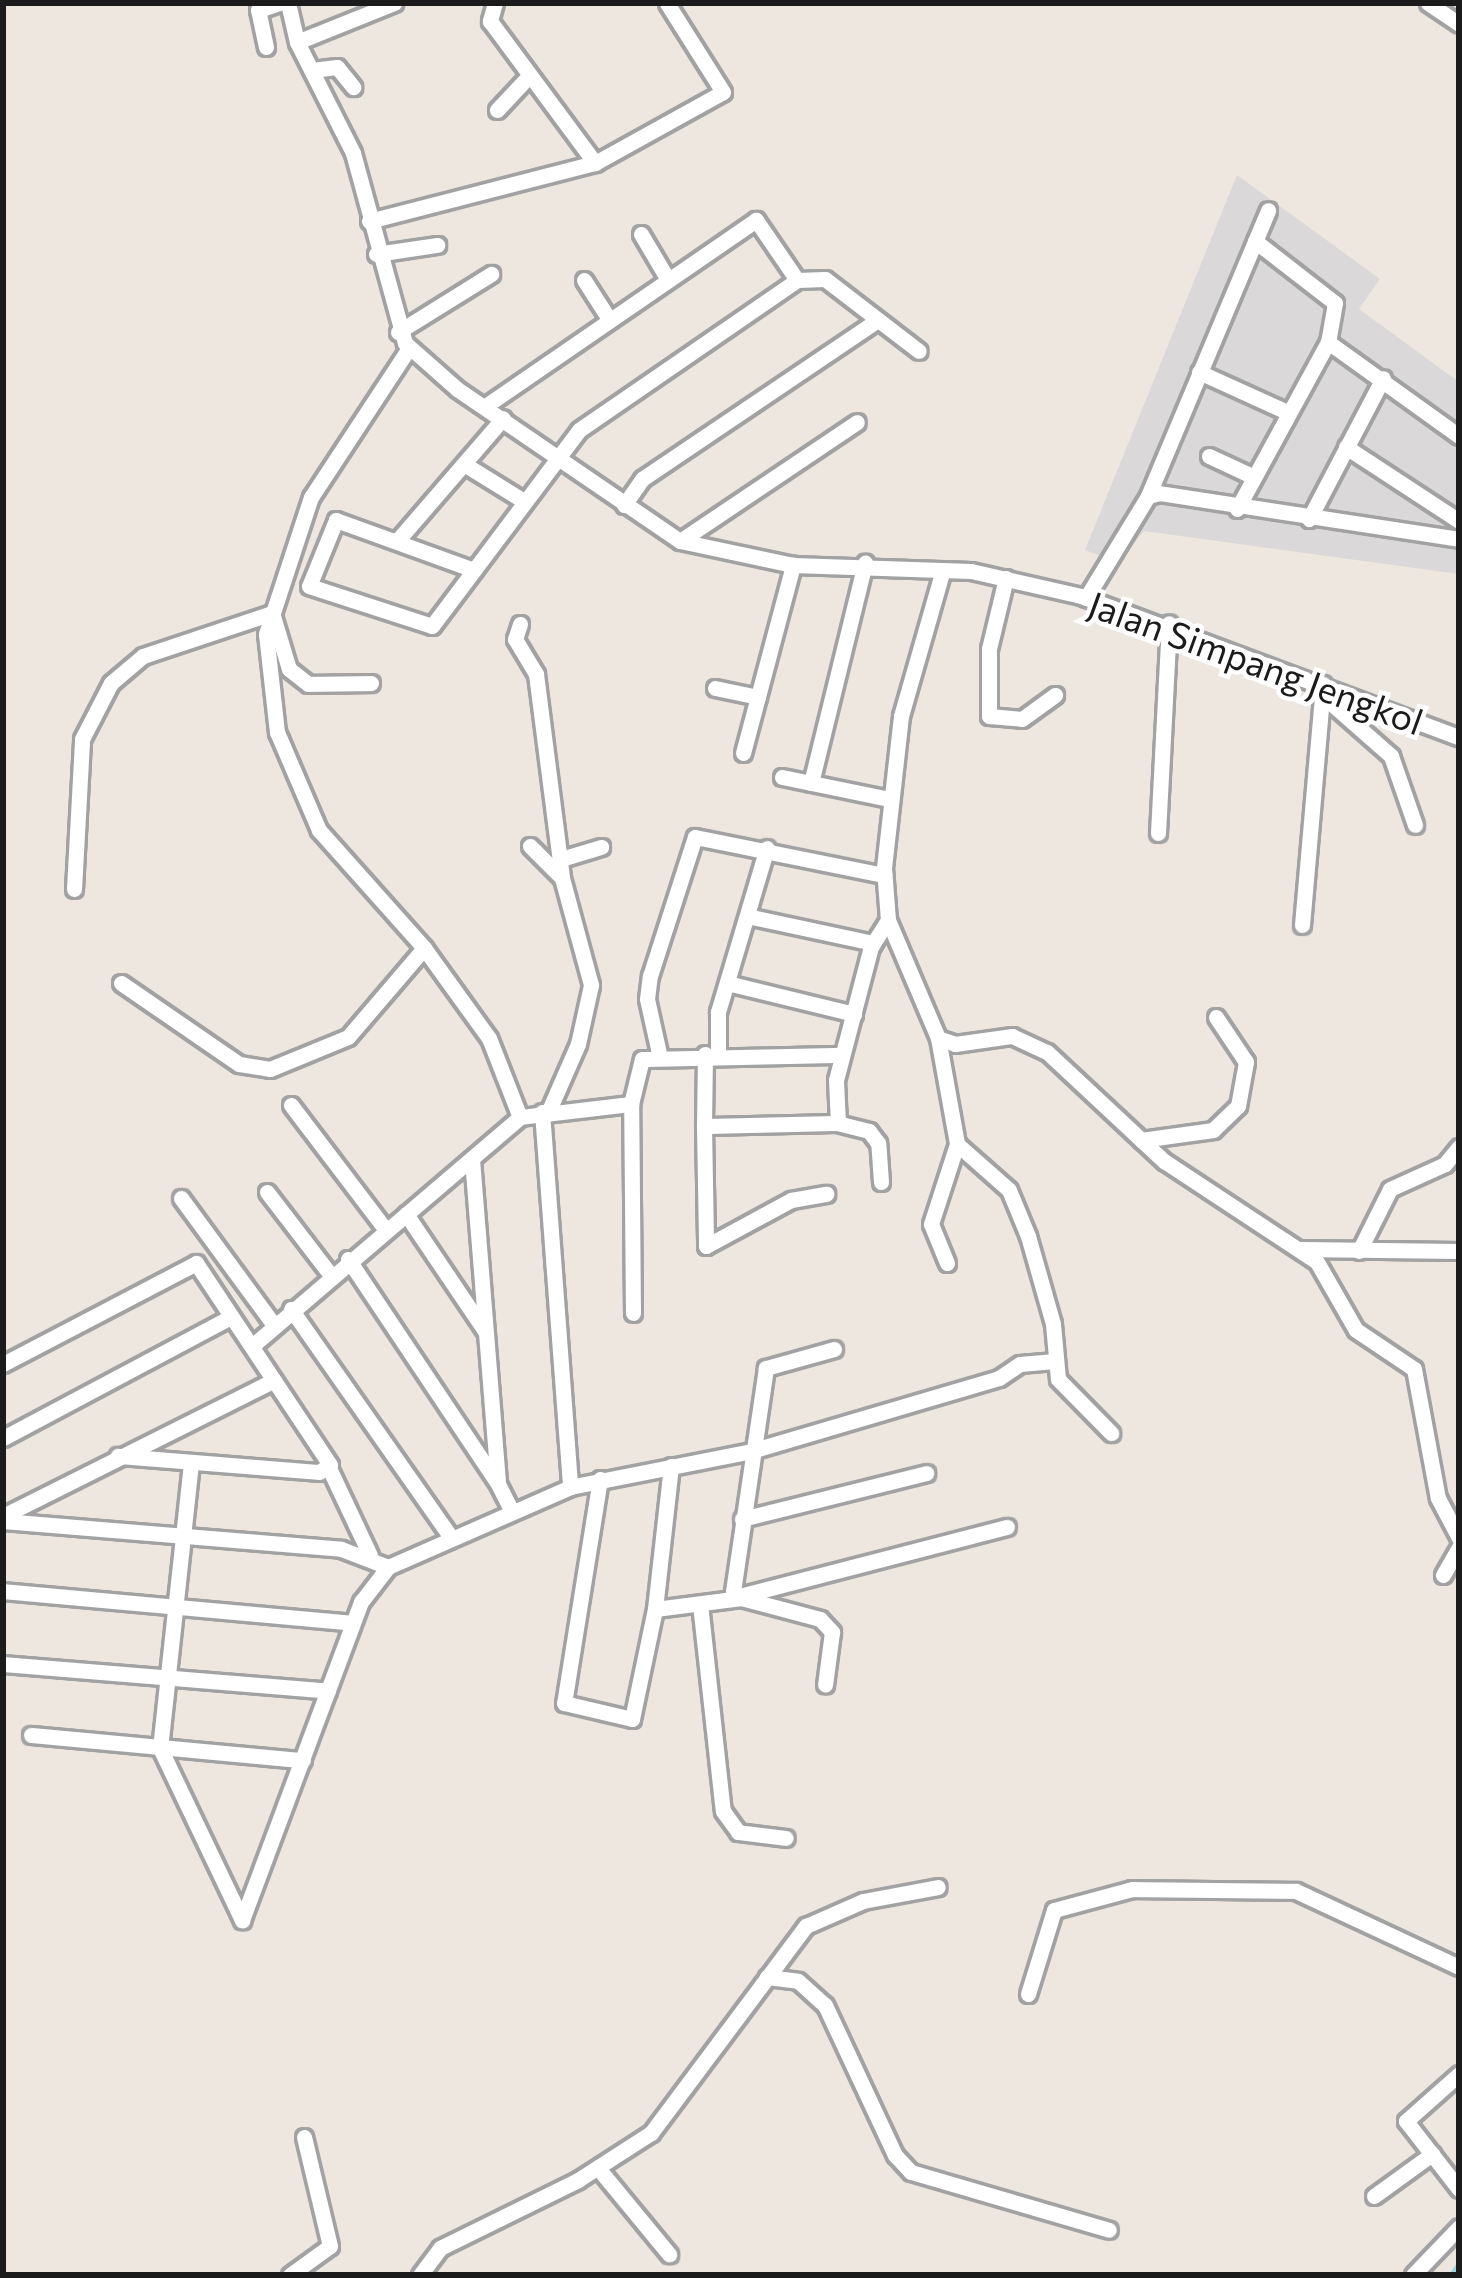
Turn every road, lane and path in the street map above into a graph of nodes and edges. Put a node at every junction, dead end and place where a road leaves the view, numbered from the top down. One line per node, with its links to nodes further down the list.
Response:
1 (283, 3): 7 (street, Jalan Simpang Jengkol); 8 (street)
2 (394, 3): 7 (street)
3 (495, 3): 10 (street)
4 (667, 3): 13 (street)
5 (1428, 3): 6 (street)
6 (1459, 24)
7 (297, 41): 9 (street, Jalan Simpang Jengkol)
8 (266, 46)
9 (312, 70): 11 (street); 15 (street, Jalan Simpang Jengkol)
10 (528, 77): 12 (street); 13 (street)
11 (353, 87)
12 (497, 110)
13 (595, 163): 15 (street)
14 (1268, 210): 17 (street)
15 (369, 220): 19 (street, Jalan Simpang Jengkol)
16 (640, 234): 21 (street)
17 (1255, 241): 27 (street); 30 (street)
18 (437, 244): 19 (street)
19 (376, 254): 26 (street, Jalan Simpang Jengkol)
20 (491, 274): 26 (street)
21 (668, 278): 23 (street); 24 (street)
22 (584, 280): 24 (street)
23 (797, 280): 25 (street); 38 (street)
24 (609, 319): 32 (street)
25 (876, 321): 29 (street); 44 (street)
26 (398, 332): 28 (street, Jalan Simpang Jengkol)
27 (1328, 343): 31 (street); 33 (street)
28 (409, 348): 32 (street, Jalan Simpang Jengkol); 57 (street)
29 (919, 350)
30 (1199, 372): 33 (street); 42 (street)
31 (1383, 378): 36 (street); 37 (street)
32 (485, 406): 34 (street, Jalan Simpang Jengkol)
33 (1287, 412): 41 (street)
34 (503, 418): 38 (street, Jalan Simpang Jengkol); 40 (street)
35 (857, 422): 50 (street)
36 (1459, 436)
37 (1346, 447): 46 (street); 47 (street)
38 (557, 456): 43 (street); 44 (street, Jalan Simpang Jengkol)
39 (1208, 456): 41 (street)
40 (464, 464): 43 (street); 49 (street)
41 (1255, 477): 45 (street)
42 (1148, 496): 45 (street); 56 (street)
43 (524, 501): 53 (street)
44 (624, 505): 50 (street, Jalan Simpang Jengkol)
45 (1237, 509): 46 (street)
46 (1309, 519): 48 (street)
47 (1459, 521)
48 (1459, 539)
49 (398, 541): 53 (street); 53 (street)
50 (680, 541): 52 (street, Jalan Simpang Jengkol)
51 (865, 563): 52 (street, Jalan Simpang Jengkol); 54 (street, Jalan Simpang Jengkol); 68 (street)
52 (793, 565): 64 (street)
53 (474, 570)
54 (942, 573): 55 (street, Jalan Simpang Jengkol); 69 (street)
55 (1006, 578): 56 (street, Jalan Simpang Jengkol); 63 (street)
56 (1086, 598): 58 (street, Jalan Simpang Jengkol)
57 (272, 613): 60 (street); 78 (street); 83 (street)
58 (1169, 623): 62 (street, Jalan Simpang Jengkol); 71 (street)
59 (520, 624): 75 (street)
60 (370, 682)
61 (715, 688): 64 (street)
62 (1323, 690): 65 (street, Jalan Simpang Jengkol); 70 (street); 81 (street)
63 (1055, 695)
64 (758, 697): 66 (street)
65 (1459, 737)
66 (743, 753)
67 (782, 777): 68 (street)
68 (812, 783): 69 (street)
69 (889, 799): 76 (street)
70 (1415, 825)
71 (1158, 833)
72 (530, 846): 77 (street)
73 (602, 847): 75 (street)
74 (767, 848): 76 (street); 79 (street); 89 (street)
75 (561, 859): 77 (street)
76 (884, 874): 80 (street)
77 (562, 878): 94 (street)
78 (74, 890)
79 (747, 916): 82 (street); 85 (street)
80 (888, 920): 82 (street); 88 (street)
81 (1302, 925)
82 (873, 943): 86 (street)
83 (424, 948): 84 (street); 95 (street)
84 (121, 983)
85 (727, 983): 86 (street); 90 (street)
86 (854, 1013): 91 (street)
87 (1216, 1017): 98 (street)
88 (938, 1037): 98 (street); 99 (street)
89 (659, 1053): 90 (street); 92 (street)
90 (712, 1054): 91 (street); 97 (street)
91 (839, 1055): 96 (street)
92 (631, 1104): 94 (street); 115 (street)
93 (291, 1105): 107 (street)
94 (546, 1111): 95 (street); 134 (street)
95 (520, 1117): 101 (street)
96 (838, 1123): 97 (street); 102 (street)
97 (704, 1126): 104 (street)
98 (1141, 1140): 108 (street)
99 (957, 1144): 112 (street); 121 (street)
100 (1459, 1147): 109 (street)
101 (472, 1159): 106 (street); 118 (street)
102 (881, 1182)
103 (267, 1192): 113 (street)
104 (826, 1194)
105 (181, 1198): 117 (street)
106 (406, 1214): 107 (street); 118 (street)
107 (386, 1230): 111 (street)
108 (1300, 1249): 109 (street); 141 (street)
109 (1358, 1251): 110 (street)
110 (1459, 1251)
111 (348, 1259): 113 (street); 133 (street)
112 (947, 1263)
113 (330, 1274): 114 (street)
114 (291, 1309): 117 (street); 140 (street)
115 (633, 1313)
116 (231, 1317): 119 (street); 122 (street); 125 (street)
117 (274, 1325): 119 (street)
118 (486, 1334): 133 (street)
119 (252, 1346): 123 (street)
120 (834, 1349): 126 (street)
121 (1052, 1361): 124 (street); 126 (street)
122 (3, 1364)
123 (274, 1380): 127 (street); 130 (street)
124 (1111, 1432)
125 (3, 1438)
126 (751, 1451): 129 (street); 137 (street)
127 (118, 1456): 128 (street); 136 (street)
128 (190, 1462): 130 (street); 139 (street)
129 (671, 1466): 132 (street); 150 (street)
130 (329, 1468): 143 (street)
131 (926, 1473): 137 (street)
132 (600, 1479): 134 (street); 150 (street)
133 (498, 1484): 135 (street)
134 (571, 1487): 135 (street)
135 (511, 1509): 140 (street)
136 (3, 1518): 139 (street)
137 (742, 1519): 147 (street)
138 (1007, 1527): 147 (street)
139 (180, 1533): 143 (street); 149 (street)
140 (450, 1536): 144 (street)
141 (1459, 1538)
142 (1459, 1547): 145 (street)
143 (370, 1555): 144 (street)
144 (388, 1567): 151 (street)
145 (1443, 1575)
146 (3, 1591): 149 (street)
147 (732, 1598): 148 (street); 154 (street)
148 (700, 1604): 150 (street); 159 (street)
149 (173, 1606): 151 (street); 153 (street)
150 (655, 1610)
151 (352, 1623): 155 (street)
152 (3, 1664): 153 (street)
153 (166, 1678): 155 (street); 157 (street)
154 (825, 1684)
155 (328, 1691): 158 (street)
156 (31, 1735): 157 (street)
157 (160, 1748): 158 (street); 158 (street)
158 (303, 1760)
159 (786, 1838)
160 (938, 1887): 162 (street)
161 (1459, 1967): 163 (street)
162 (767, 1977): 167 (street); 171 (street)
163 (1028, 1994)
164 (1459, 2074): 166 (street)
165 (304, 2138): 173 (street)
166 (1432, 2154): 168 (street); 169 (street)
167 (598, 2168): 172 (street); 174 (street)
168 (1459, 2189)
169 (1374, 2196)
170 (1459, 2228): 175 (street)
171 (1109, 2230)
172 (669, 2254)
173 (290, 2275)
174 (420, 2275)
175 (1414, 2275)

